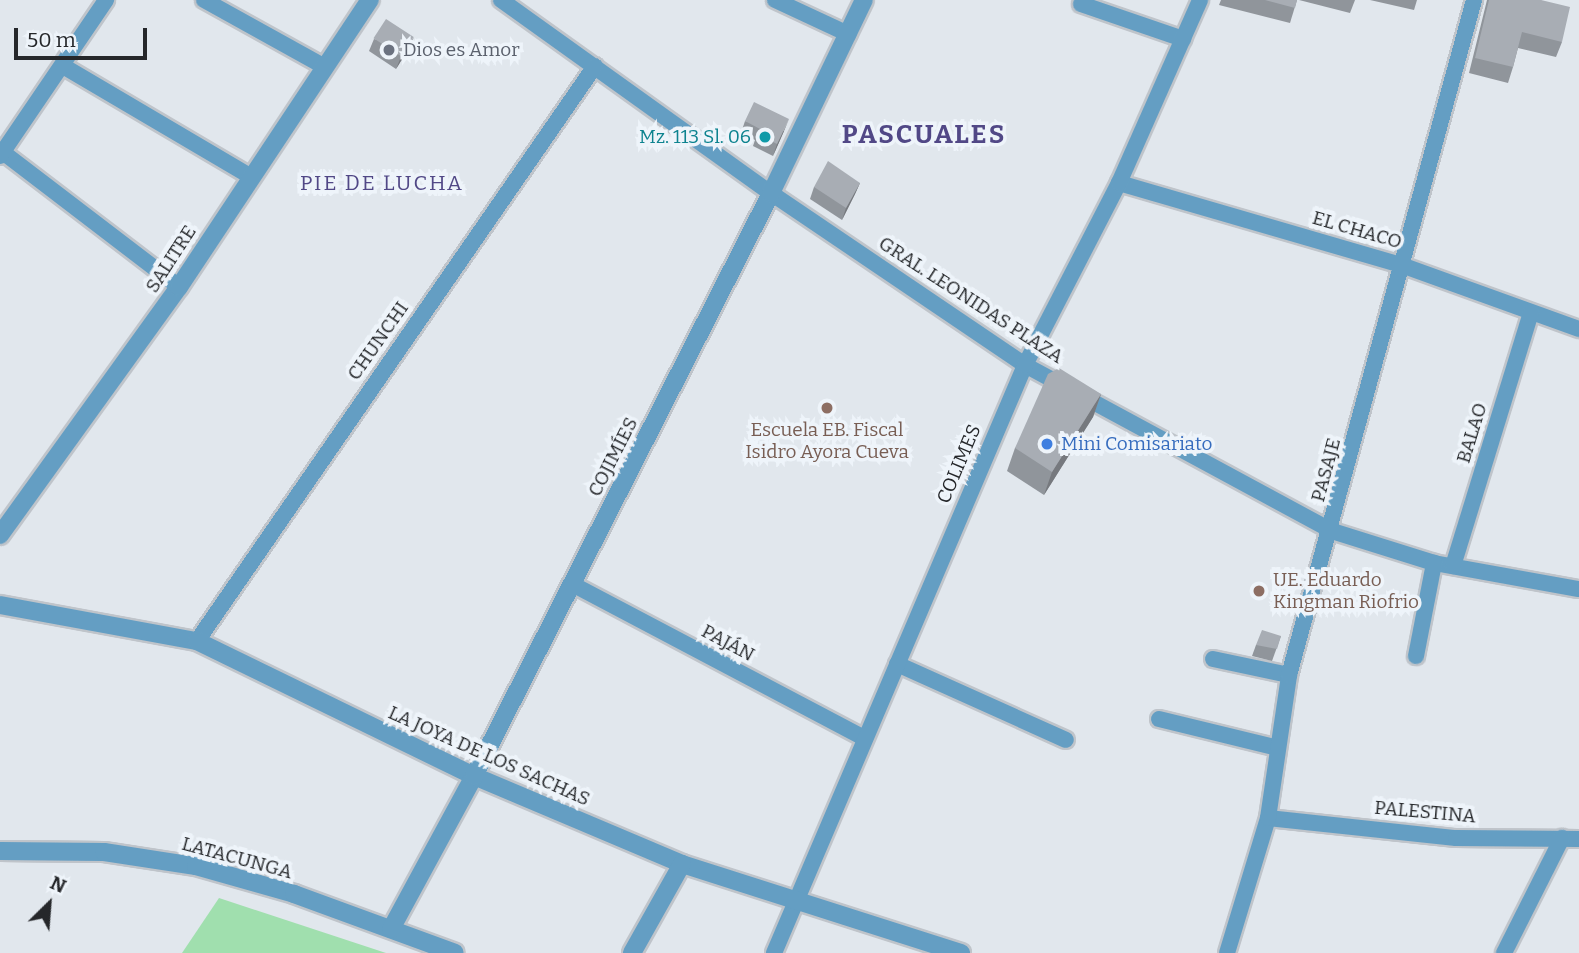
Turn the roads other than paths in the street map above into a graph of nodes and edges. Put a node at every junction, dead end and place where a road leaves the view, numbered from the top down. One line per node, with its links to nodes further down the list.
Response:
1 (106, 0): 12 (street)
2 (204, 0): 13 (street)
3 (370, 0): 13 (street, SALITRE)
4 (501, 0): 14 (street, GRAL. LEONIDAS PLAZA)
5 (775, 0): 10 (street)
6 (864, 0): 10 (street, COJIMÍES)
7 (1200, 0): 11 (street, COLIMES)
8 (1474, 0): 19 (street, PASAJE)
9 (1082, 4): 11 (street)
10 (848, 34): 18 (street, COJIMÍES)
11 (1183, 39): 17 (street, COLIMES)
12 (63, 66): 15 (street); 16 (street)
13 (323, 66): 16 (street, SALITRE)
14 (595, 66): 18 (street, GRAL. LEONIDAS PLAZA); 31 (street, CHUNCHI)
15 (1, 152): 20 (street)
16 (250, 176): 20 (street, SALITRE)
17 (1119, 183): 19 (street, EL CHACO); 23 (street, COLIMES)
18 (771, 193): 23 (street, GRAL. LEONIDAS PLAZA); 28 (street, COJIMÍES)
19 (1404, 266): 21 (street, EL CHACO); 24 (street, PASAJE)
20 (179, 287): 25 (street, SALITRE)
21 (1531, 313): 22 (street, EL CHACO); 27 (street, BALAO)
22 (1579, 329)
23 (1025, 365): 24 (street, GRAL. LEONIDAS PLAZA); 34 (street, COLIMES)
24 (1332, 531): 26 (street, GRAL. LEONIDAS PLAZA); 35 (street, PASAJE)
25 (0, 535)
26 (1434, 563): 27 (street, GRAL. LEONIDAS PLAZA); 32 (street)
27 (1453, 566): 29 (street, GRAL. LEONIDAS PLAZA)
28 (572, 584): 37 (street, PAJÁN); 40 (street, COJIMÍES)
29 (1579, 589)
30 (0, 605): 31 (street, LA JOYA DE LOS SACHAS)
31 (197, 641): 40 (street, LA JOYA DE LOS SACHAS)
32 (1416, 656)
33 (1213, 659): 35 (street)
34 (897, 664): 37 (street, COLIMES); 38 (street)
35 (1289, 675): 39 (street, PASAJE)
36 (1159, 719): 39 (street)
37 (864, 738): 46 (street, COLIMES)
38 (1066, 740)
39 (1278, 748): 41 (street, PASAJE)
40 (474, 776): 45 (street, LA JOYA DE LOS SACHAS); 47 (street, COJIMÍES)
41 (1268, 818): 42 (street, PALESTINA); 53 (street, PASAJE)
42 (1562, 838): 43 (street, PALESTINA); 54 (street)
43 (1579, 839)
44 (0, 851): 47 (street, LATACUNGA)
45 (682, 863): 46 (street, LA JOYA DE LOS SACHAS); 50 (street)
46 (794, 899): 48 (street, LA JOYA DE LOS SACHAS); 51 (street, COLIMES)
47 (391, 929): 49 (street, LATACUNGA)
48 (921, 947): 52 (street, LA JOYA DE LOS SACHAS)
49 (455, 953)
50 (632, 953)
51 (774, 953)
52 (961, 953)
53 (1227, 953)
54 (1504, 953)

